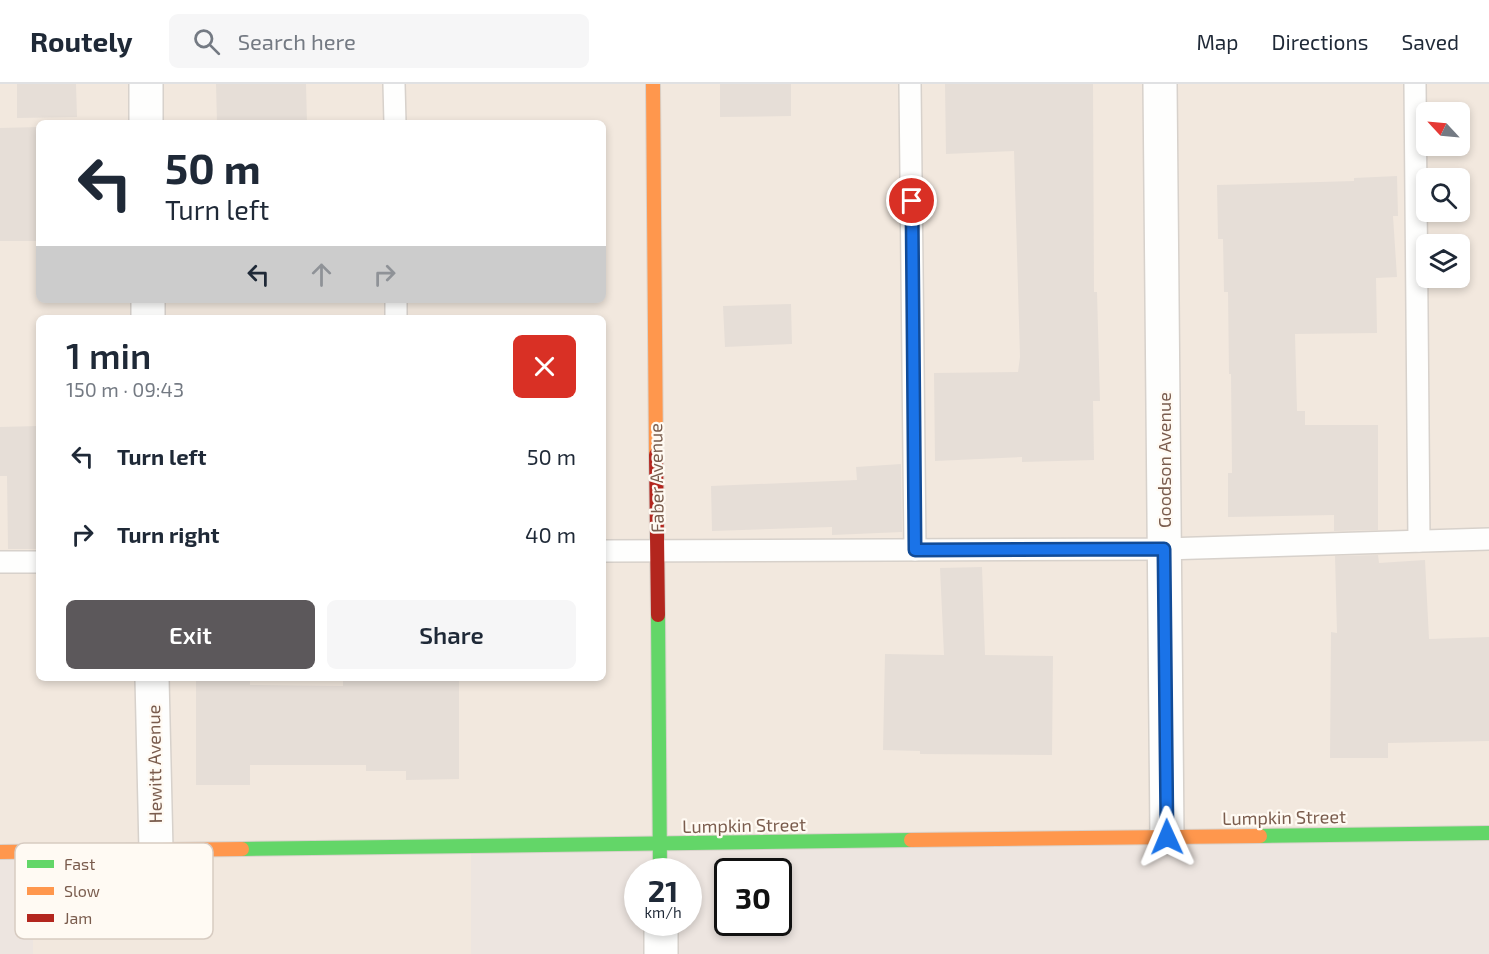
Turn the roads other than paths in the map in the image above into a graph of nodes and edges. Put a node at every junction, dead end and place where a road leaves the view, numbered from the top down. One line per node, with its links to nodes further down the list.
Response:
1 (146, 84): 7 (street)
2 (394, 84): 8 (lane)
3 (653, 84): 14 (street, Faber Avenue)
4 (910, 84): 12 (lane)
5 (1160, 84): 11 (street, Goodson Avenue)
6 (1415, 84): 10 (lane)
7 (146, 120)
8 (395, 120)
9 (1489, 539): 10 (lane)
10 (1419, 541): 11 (lane)
11 (1164, 549): 12 (lane); 19 (street, Goodson Avenue)
12 (915, 550): 14 (lane)
13 (606, 551): 14 (lane)
14 (657, 551): 21 (street, Faber Avenue)
15 (0, 562): 16 (lane)
16 (36, 562)
17 (152, 681): 20 (street, Hewitt Avenue)
18 (1489, 833): 19 (street, Lumpkin Street)
19 (1167, 837): 21 (street, Lumpkin Street)
20 (156, 843)
21 (659, 844): 22 (street, Lumpkin Street); 25 (street, Faber Avenue)
22 (213, 849)
23 (0, 852): 24 (street, Lumpkin Street)
24 (15, 852)
25 (660, 858)
26 (661, 936): 27 (street)
27 (661, 954)

